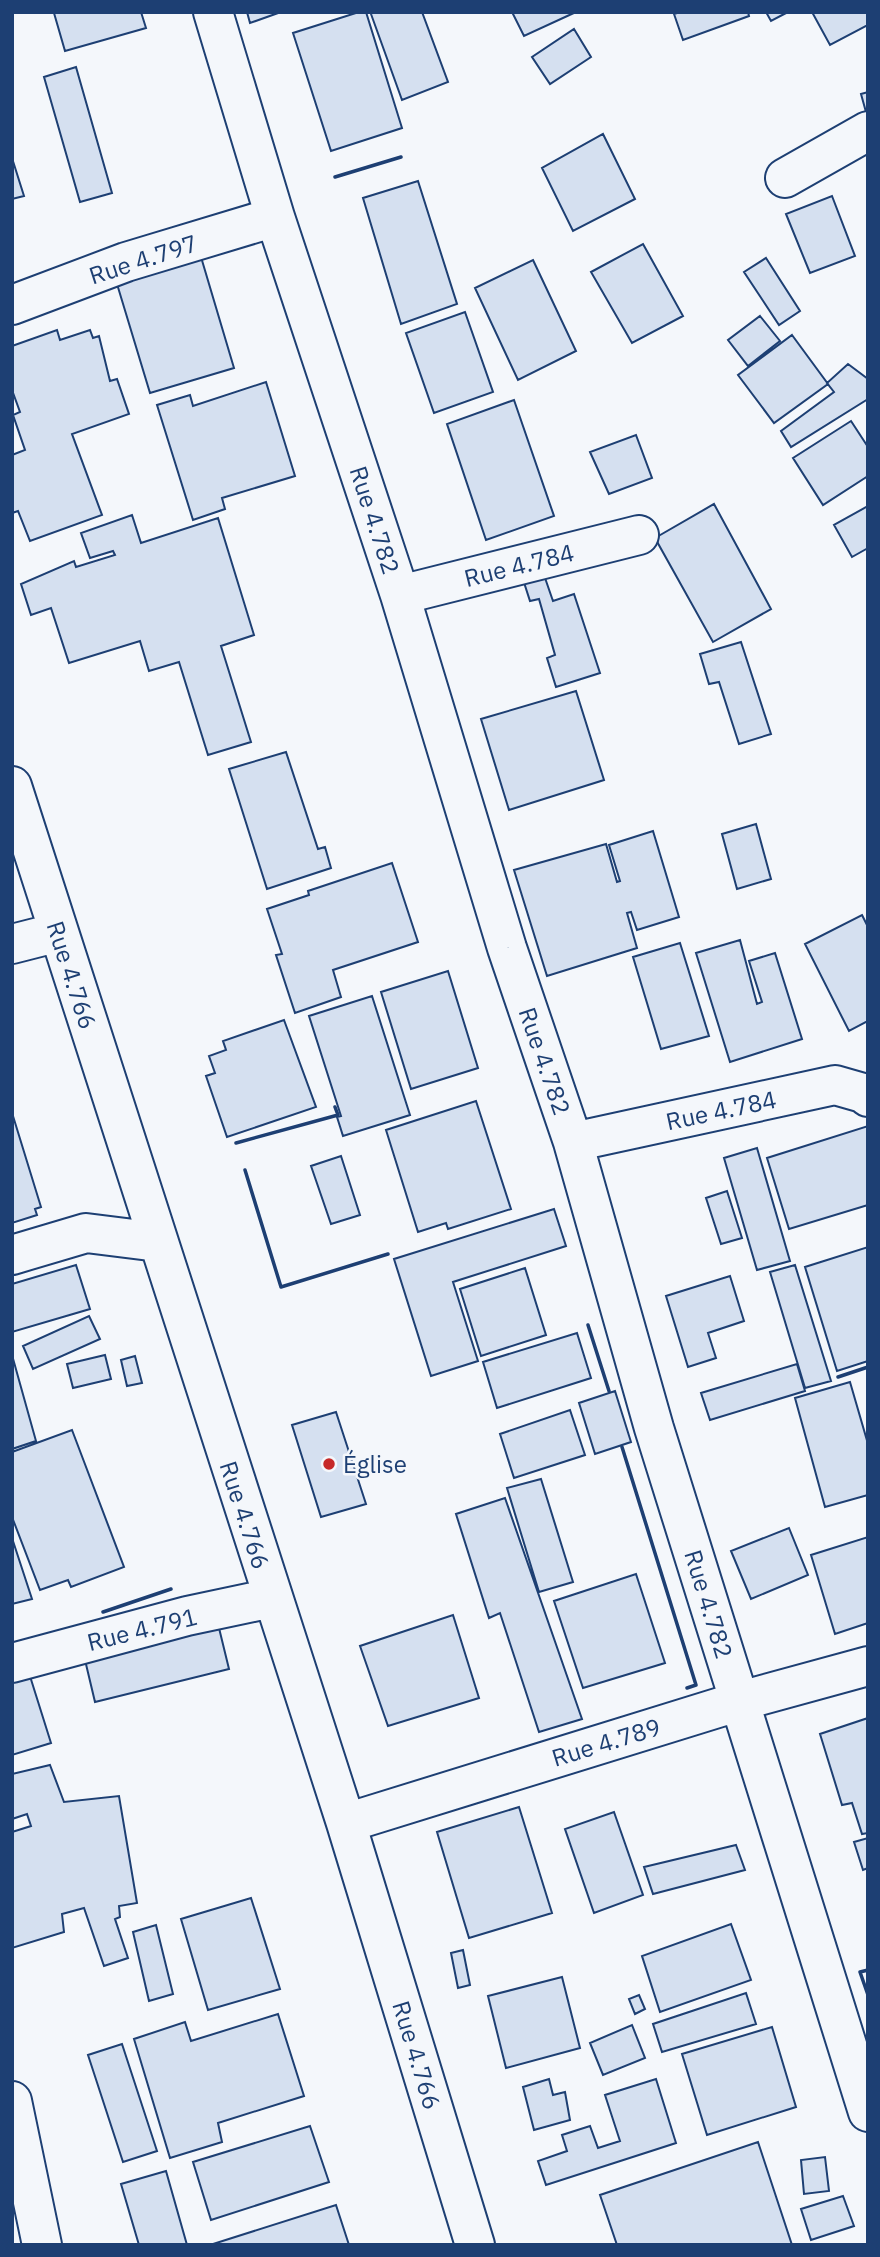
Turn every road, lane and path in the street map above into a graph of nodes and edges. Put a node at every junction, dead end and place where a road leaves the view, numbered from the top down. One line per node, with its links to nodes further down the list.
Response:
1 (214, 12): 4 (street, Rue 4.782)
2 (868, 131): 3 (street)
3 (785, 178)
4 (275, 217): 5 (street, Rue 4.797); 7 (street, Rue 4.782)
5 (12, 305)
6 (639, 535): 7 (street, Rue 4.784)
7 (400, 595): 12 (street, Rue 4.782)
8 (12, 786): 9 (street, Rue 4.766)
9 (58, 932): 10 (street); 13 (street, Rue 4.766)
10 (12, 944)
11 (868, 1097): 12 (street, Rue 4.784)
12 (573, 1143): 18 (street, Rue 4.782)
13 (158, 1242): 14 (street); 15 (street, Rue 4.766)
14 (12, 1255)
15 (272, 1598): 16 (street, Rue 4.791); 19 (street, Rue 4.766)
16 (12, 1663)
17 (868, 1666): 18 (street, Rue 4.789)
18 (740, 1701): 19 (street, Rue 4.789); 21 (street, Rue 4.782)
19 (346, 1823): 23 (street, Rue 4.766)
20 (12, 2101): 22 (street)
21 (868, 2112)
22 (42, 2245)
23 (475, 2245)

